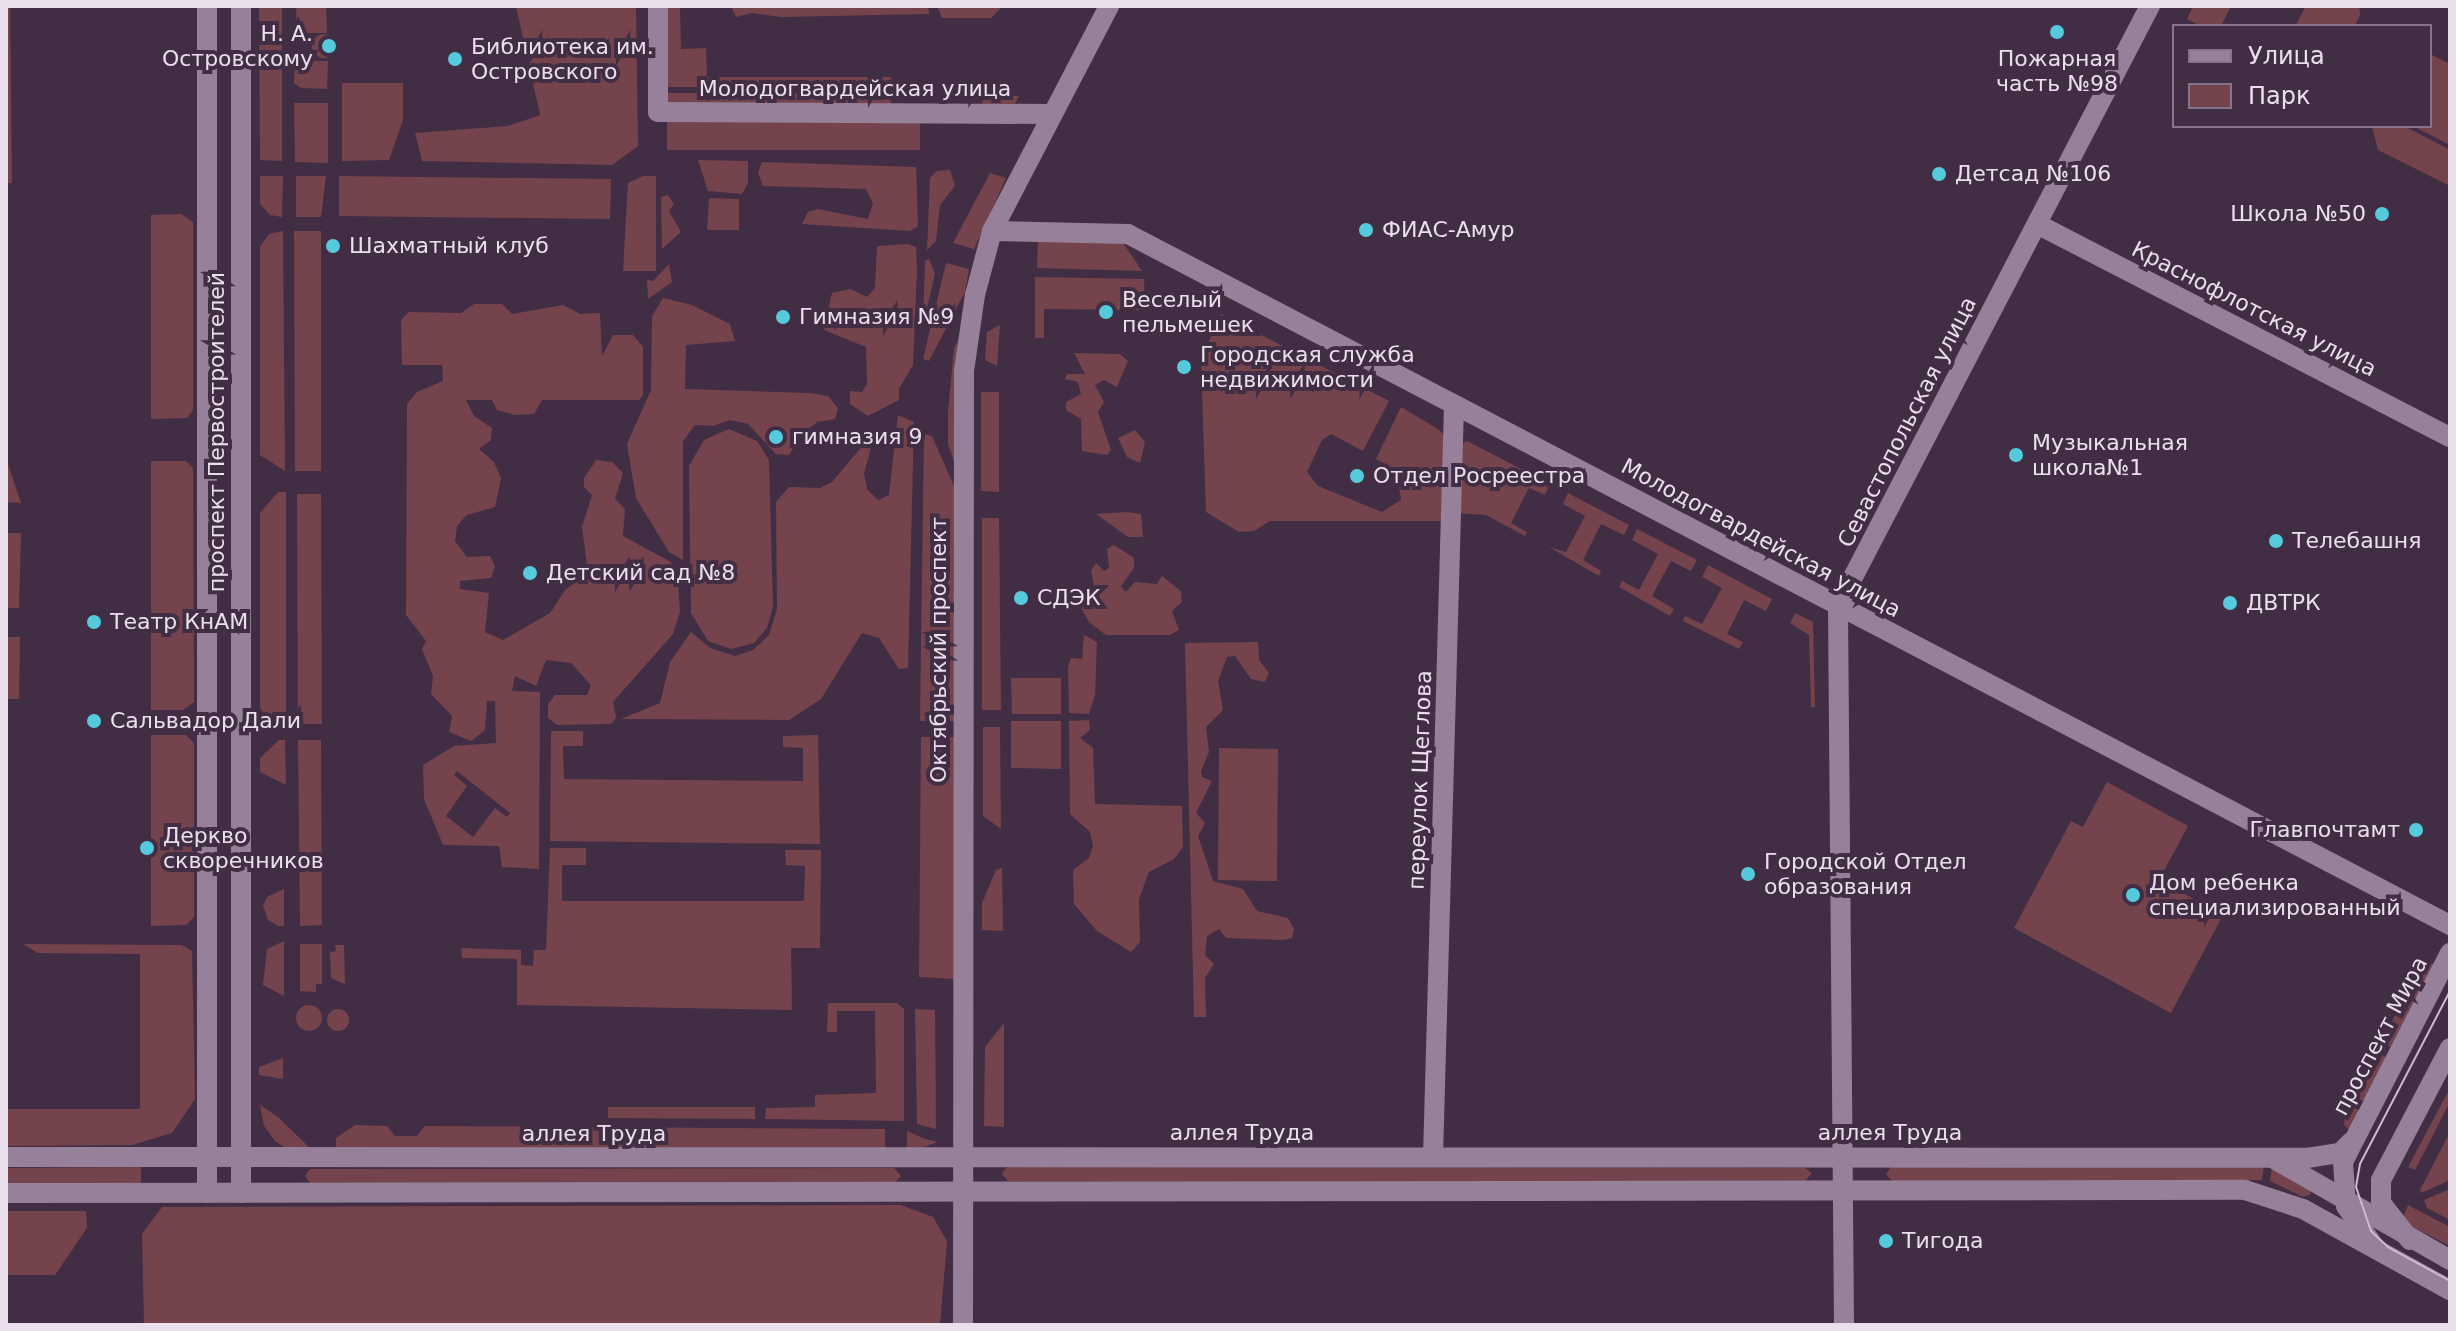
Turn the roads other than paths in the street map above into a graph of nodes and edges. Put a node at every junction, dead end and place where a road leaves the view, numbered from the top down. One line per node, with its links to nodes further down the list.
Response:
1 (207, 6): 7 (main road, проспект Первостроителей)
2 (241, 6): 8 (main road, проспект Первостроителей)
3 (658, 6): 6 (main road, Молодогвардейская улица)
4 (1109, 6): 6 (main road, Октябрьский проспект)
5 (2150, 6): 9 (main road, Севастопольская улица)
6 (1052, 114): 10 (main road, Октябрьский проспект)
7 (207, 198): 8 (main road); 13 (main road, проспект Первостроителей)
8 (241, 198): 14 (main road, проспект Первостроителей)
9 (2037, 224): 12 (main road, Краснофлотская улица); 15 (main road, Севастопольская улица)
10 (992, 231): 11 (main road, Молодогвардейская улица); 27 (main road, Октябрьский проспект)
11 (1454, 405): 15 (main road, Молодогвардейская улица); 28 (main road, переулок Щеглова)
12 (2450, 437)
13 (207, 481): 14 (main road); 16 (main road, проспект Первостроителей)
14 (241, 481): 17 (main road, проспект Первостроителей)
15 (1838, 606): 18 (main road, Молодогвардейская улица); 29 (main road, Севастопольская улица)
16 (207, 721): 17 (main road); 19 (main road, проспект Первостроителей)
17 (241, 721): 20 (main road, проспект Первостроителей)
18 (2450, 925)
19 (207, 937): 20 (main road); 25 (main road, проспект Первостроителей)
20 (241, 937): 26 (main road, проспект Первостроителей)
21 (2450, 953): 23 (main road, проспект Мира)
22 (2450, 1048): 37 (main road)
23 (2352, 1141): 30 (main road, проспект Мира); 36 (main road, проспект Мира)
24 (6, 1157): 25 (main road, аллея Труда)
25 (207, 1157): 26 (main road, аллея Труда); 34 (main road, проспект Первостроителей)
26 (241, 1157): 27 (main road, аллея Труда); 35 (main road, проспект Первостроителей)
27 (963, 1157): 28 (main road, аллея Труда); 32 (main road, Октябрьский проспект)
28 (1433, 1157): 29 (main road, аллея Труда)
29 (1842, 1157): 30 (main road, аллея Труда); 31 (main road, Севастопольская улица)
30 (2269, 1157): 36 (main road, аллея Труда)
31 (1843, 1191): 32 (main road); 39 (main road); 42 (main road, Севастопольская улица)
32 (963, 1192): 35 (main road); 41 (main road, Октябрьский проспект)
33 (6, 1193): 34 (main road)
34 (207, 1193): 35 (main road)
35 (241, 1193)
36 (2344, 1198): 37 (main road, аллея Труда); 39 (main road)
37 (2410, 1240): 38 (main road, аллея Труда)
38 (2450, 1260)
39 (2400, 1263): 40 (main road)
40 (2450, 1290)
41 (963, 1325)
42 (1844, 1325)

